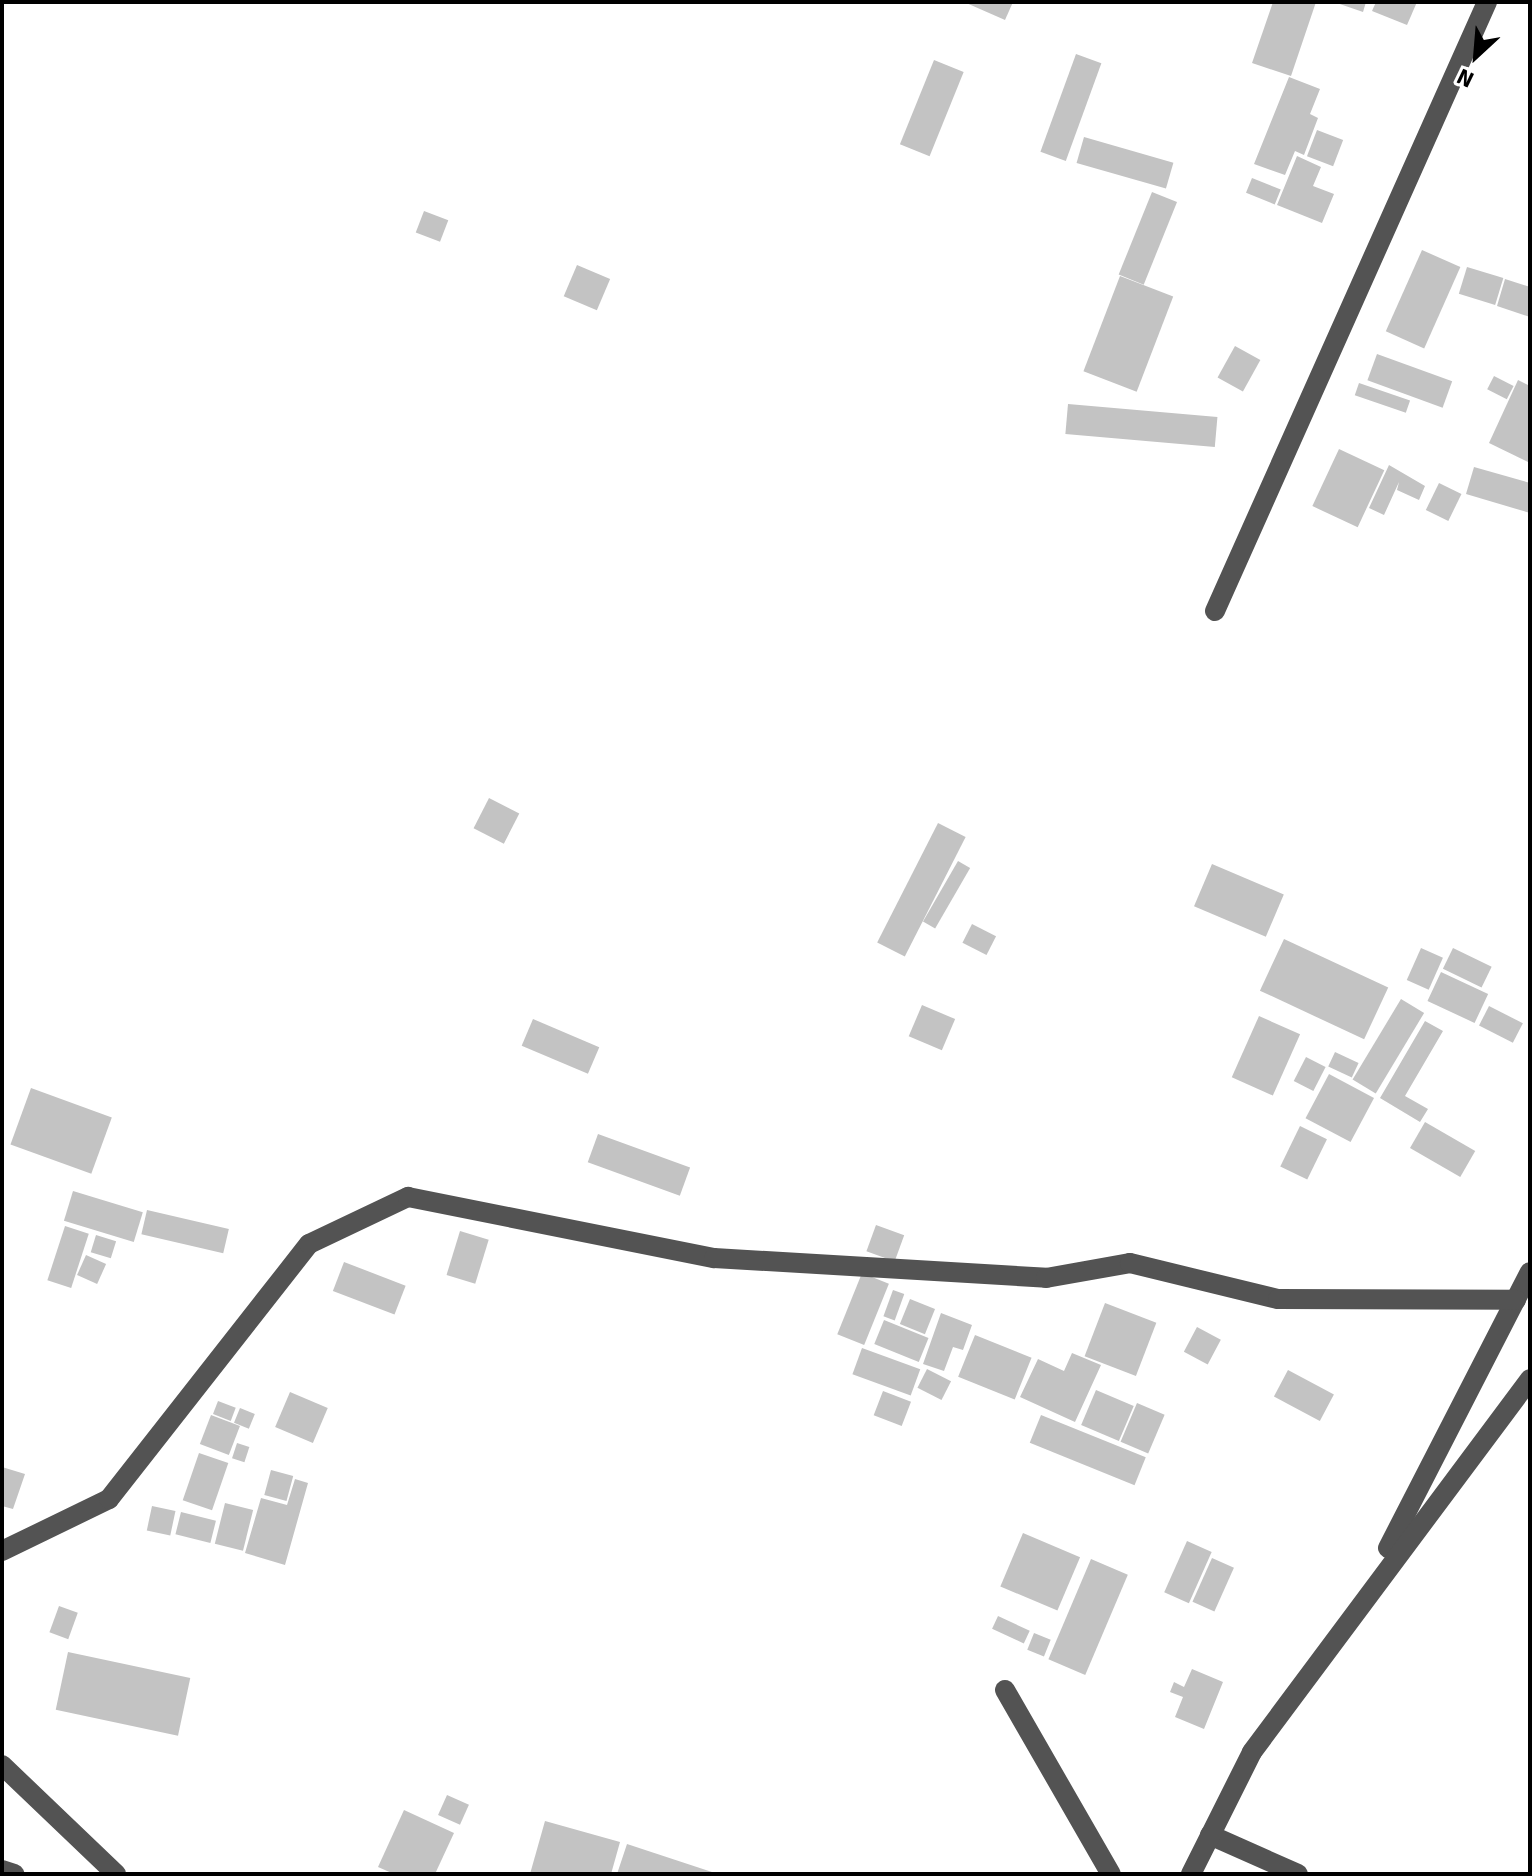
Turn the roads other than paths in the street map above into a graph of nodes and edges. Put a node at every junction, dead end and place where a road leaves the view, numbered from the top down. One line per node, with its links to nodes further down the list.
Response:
1 (1487, 2): 2 (street)
2 (1215, 611)
3 (1530, 1272): 4 (street)
4 (1516, 1300): 6 (street); 7 (street)
5 (1530, 1379): 7 (street)
6 (2, 1551)
7 (1361, 1601): 10 (street)
8 (1005, 1690): 14 (street)
9 (2, 1765): 13 (street)
10 (1210, 1835): 15 (street); 16 (street)
11 (2, 1870): 12 (street)
12 (14, 1874)
13 (116, 1874)
14 (1111, 1874)
15 (1191, 1874)
16 (1298, 1874)

